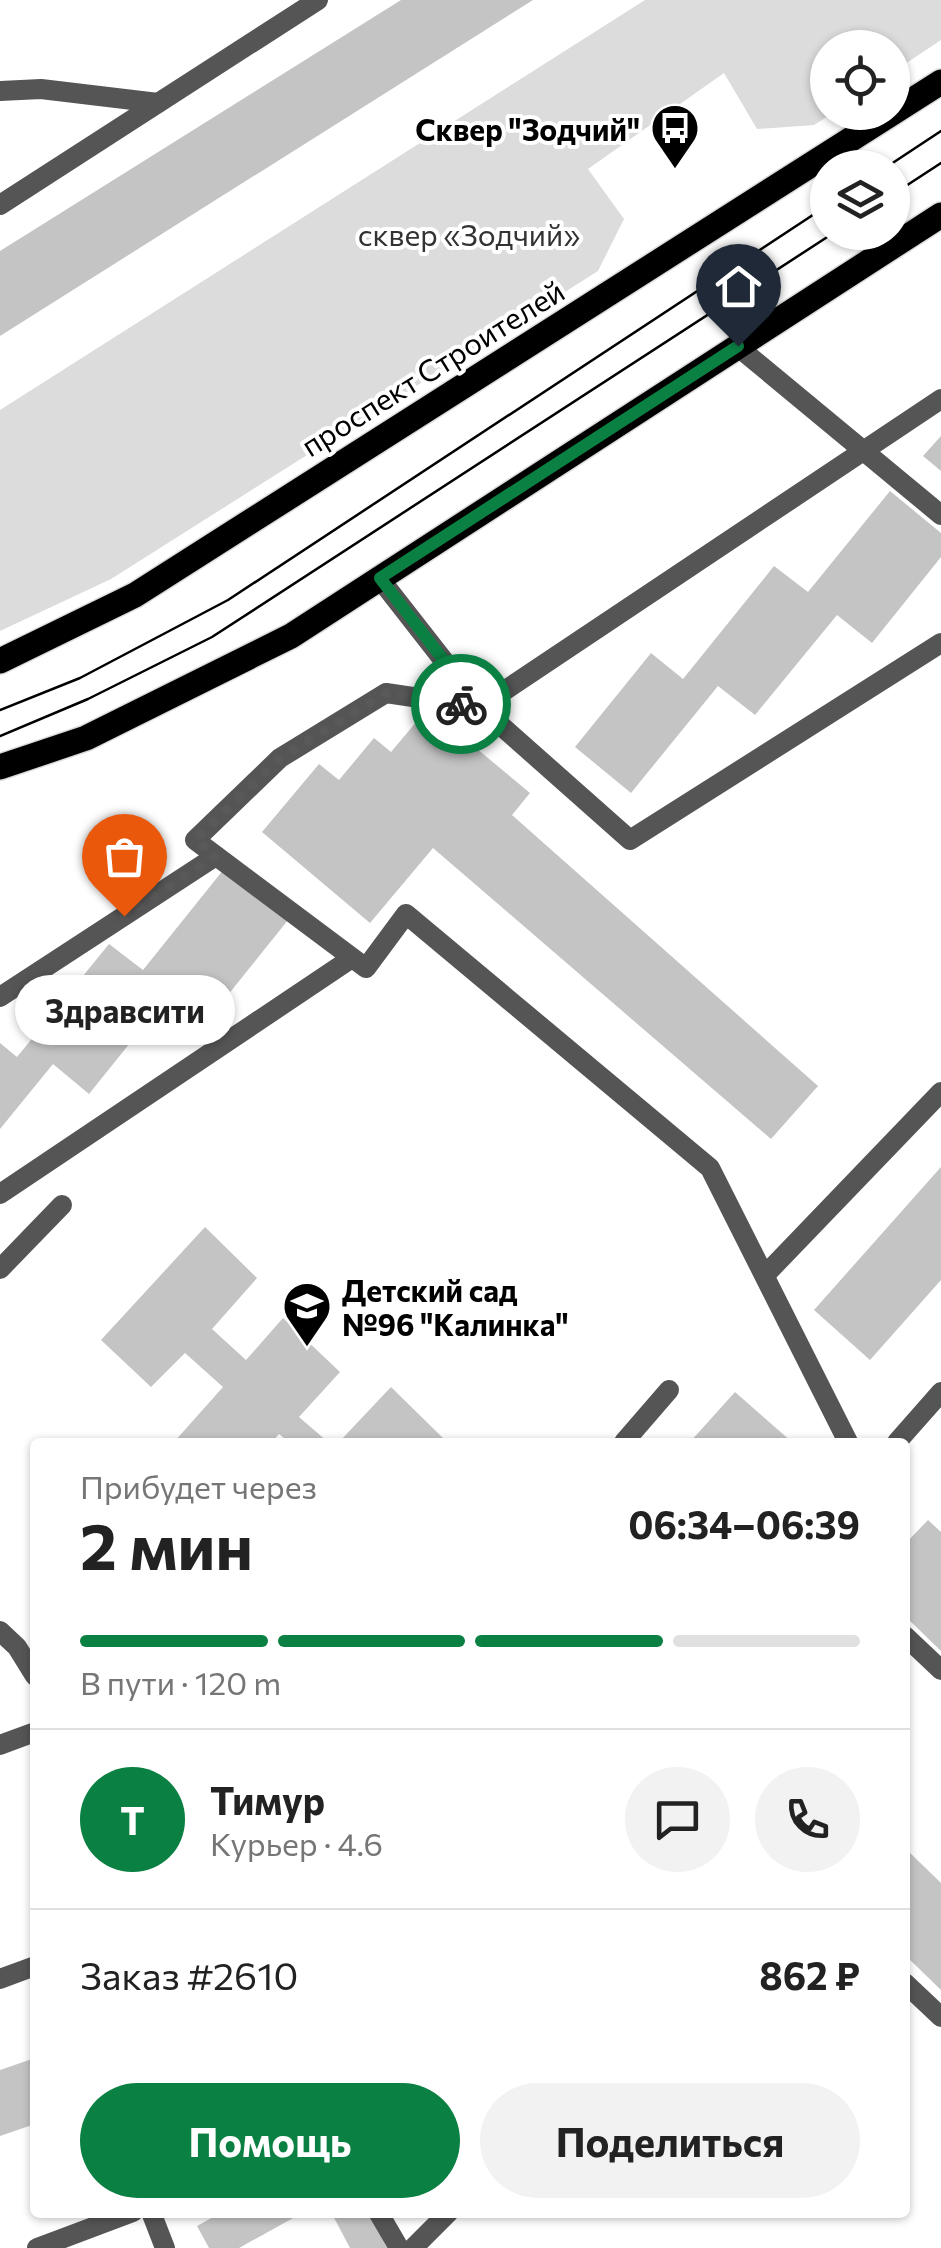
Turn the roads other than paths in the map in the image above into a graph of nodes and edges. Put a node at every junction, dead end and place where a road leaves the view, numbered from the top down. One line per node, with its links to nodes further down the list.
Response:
1 (318, 0): 4 (street)
2 (941, 82): 13 (main road, проспект Строителей)
3 (0, 91): 4 (street)
4 (158, 104): 5 (street)
5 (0, 205)
6 (941, 215): 7 (main road)
7 (738, 346): 9 (street); 11 (main road)
8 (941, 400): 9 (street)
9 (864, 451): 10 (street); 14 (street)
10 (941, 515)
11 (380, 578): 14 (street); 15 (main road)
12 (941, 643): 14 (street)
13 (0, 661)
14 (480, 707): 16 (street)
15 (0, 767)
16 (216, 856): 17 (street); 18 (street)
17 (352, 958): 20 (street); 23 (street)
18 (0, 998)
19 (941, 1092): 23 (street)
20 (0, 1194)
21 (62, 1205): 22 (street)
22 (0, 1269)
23 (765, 1276): 27 (street)
24 (669, 1390): 26 (street)
25 (941, 1392): 28 (street)
26 (627, 1438)
27 (846, 1438)
28 (901, 1438)
29 (0, 1631): 31 (street)
30 (910, 1641): 32 (street)
31 (30, 1668)
32 (941, 1670)
33 (30, 1734): 34 (street)
34 (0, 1745)
35 (30, 1968): 36 (street)
36 (0, 1979)
37 (910, 1988): 38 (street)
38 (941, 2017)
39 (116, 2218): 43 (street)
40 (153, 2218): 44 (street)
41 (381, 2218): 45 (street)
42 (443, 2218): 46 (street)
43 (38, 2248)
44 (165, 2248)
45 (398, 2248)
46 (414, 2248)

